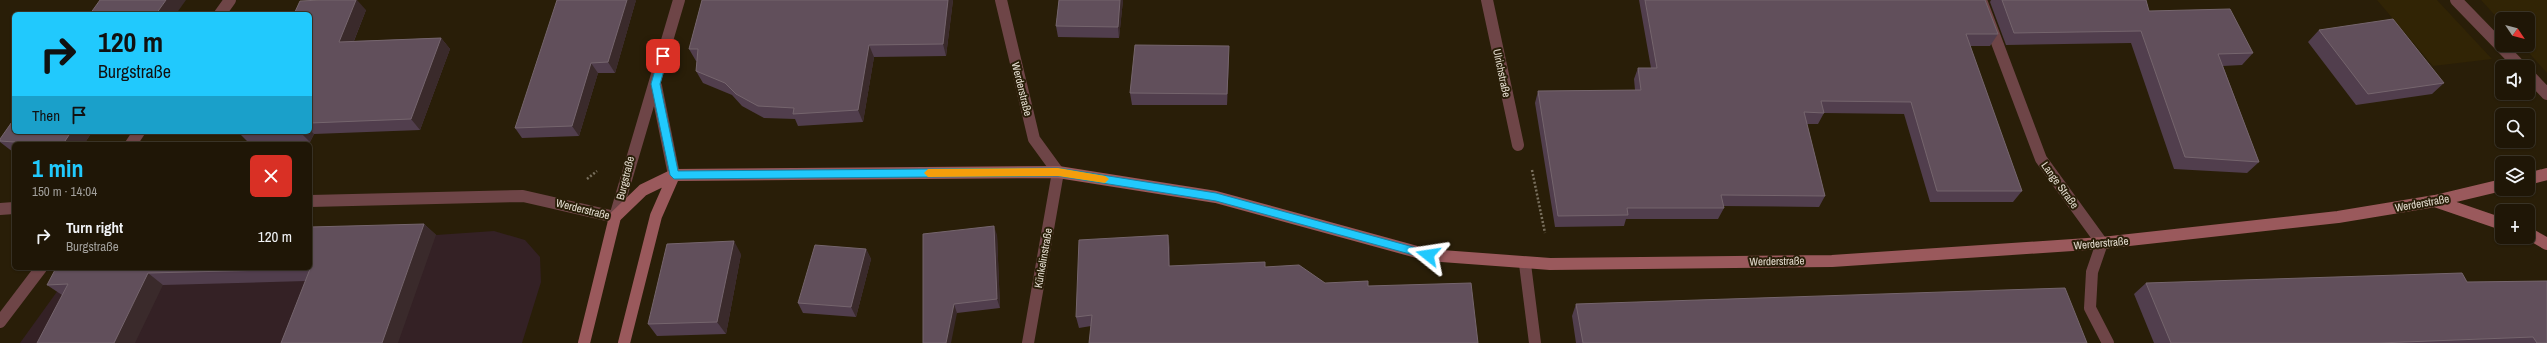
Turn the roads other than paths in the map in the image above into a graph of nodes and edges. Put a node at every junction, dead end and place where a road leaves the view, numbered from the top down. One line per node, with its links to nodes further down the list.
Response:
1 (230, 0): 7 (street)
2 (679, 0): 10 (street, Burgstraße)
3 (1001, 0): 13 (street, Werderstraße)
4 (1487, 0): 12 (street, Ulrichstraße)
5 (1981, 0): 25 (street, Lange Straße)
6 (2456, 0): 8 (street)
7 (221, 12)
8 (2514, 60)
9 (2535, 81): 11 (street)
10 (656, 84): 15 (street, Burgstraße); 22 (street, Burgstraße)
11 (2547, 94)
12 (1518, 145)
13 (1058, 172): 15 (main road, Werderstraße); 27 (main road, Werderstraße); 32 (street, Künkelinstraße)
14 (2547, 174): 16 (main road)
15 (674, 175): 22 (main road, Werderstraße); 31 (main road)
16 (2535, 177)
17 (2495, 187): 19 (main road, Werderstraße)
18 (312, 200): 22 (street, Werderstraße)
19 (2435, 201): 23 (main road); 25 (main road, Werderstraße)
20 (12, 208): 21 (street)
21 (0, 209)
22 (615, 217): 30 (main road, Burgstraße)
23 (2495, 222)
24 (2535, 237): 26 (main road)
25 (2102, 244): 27 (main road, Werderstraße); 34 (street)
26 (2547, 244)
27 (1525, 264): 33 (street)
28 (39, 270): 29 (street)
29 (0, 322)
30 (584, 343)
31 (624, 343)
32 (1028, 343)
33 (1535, 343)
34 (2108, 343)

